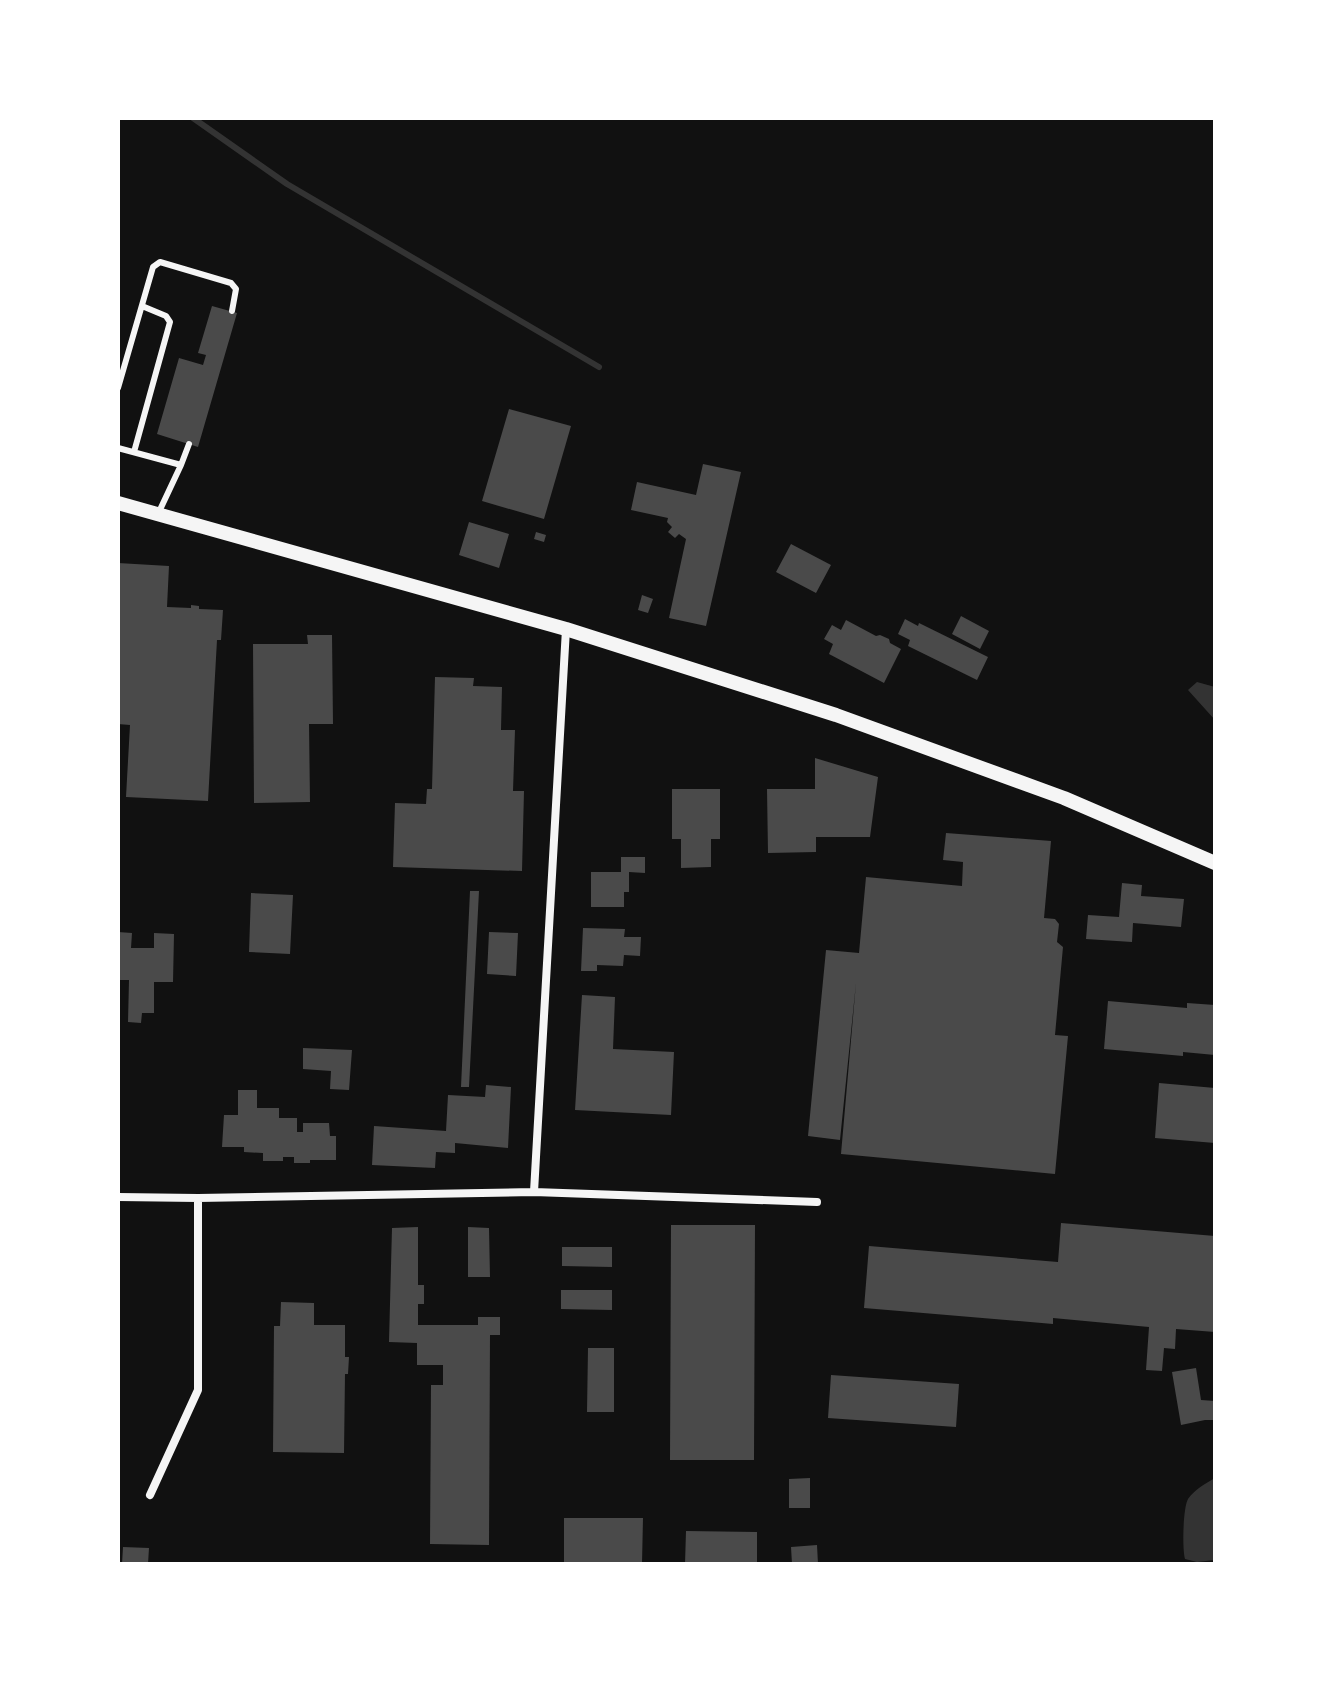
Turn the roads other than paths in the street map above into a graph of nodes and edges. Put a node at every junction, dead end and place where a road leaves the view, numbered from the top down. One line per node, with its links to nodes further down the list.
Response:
1 (142, 306): 2 (lane); 3 (lane); 6 (lane)
2 (232, 311)
3 (118, 388)
4 (189, 444): 7 (lane)
5 (118, 448): 6 (lane)
6 (134, 452): 7 (lane)
7 (181, 465): 9 (lane)
8 (118, 503): 9 (street)
9 (158, 514): 10 (street)
10 (566, 629): 11 (street); 12 (street)
11 (1215, 863)
12 (534, 1192): 14 (street); 15 (street)
13 (118, 1197): 14 (street)
14 (198, 1198): 16 (street)
15 (817, 1202)
16 (150, 1495)

